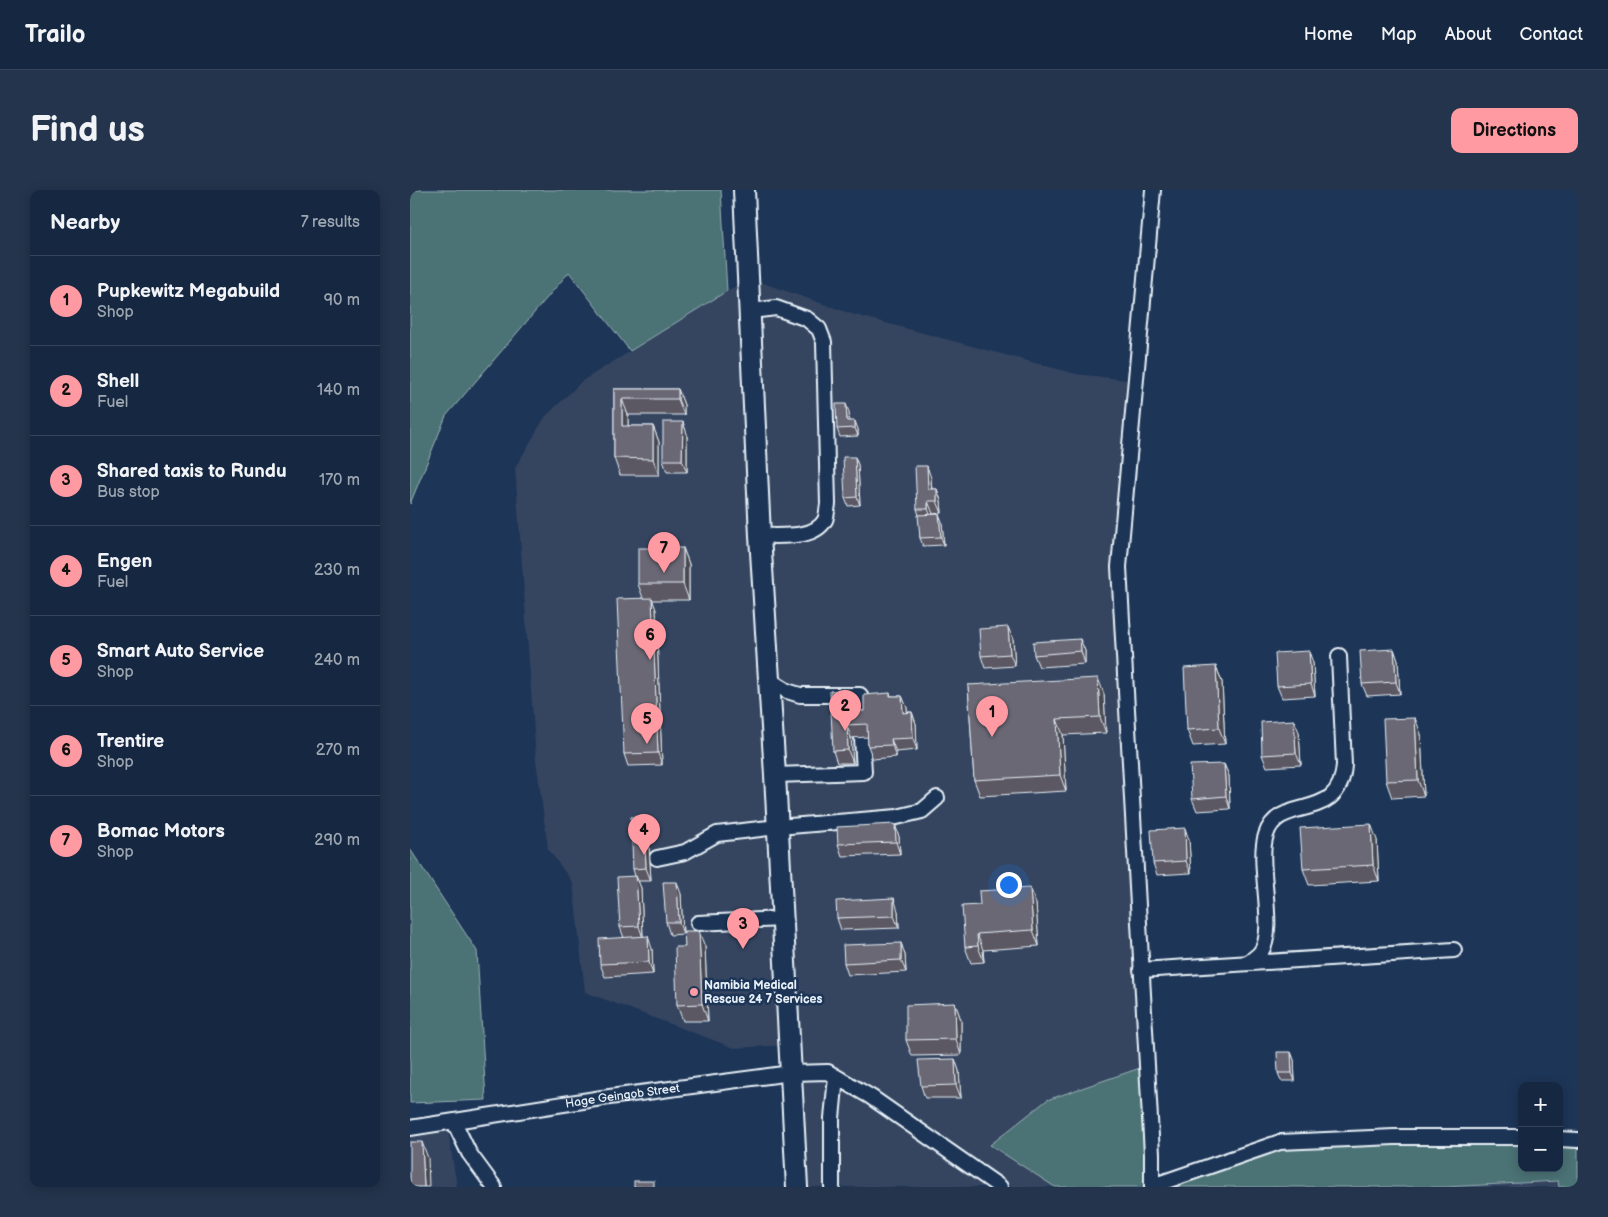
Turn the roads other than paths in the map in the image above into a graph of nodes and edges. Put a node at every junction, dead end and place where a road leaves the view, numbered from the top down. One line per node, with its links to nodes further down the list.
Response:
1 (744, 190): 3 (highway)
2 (1153, 190): 15 (street)
3 (751, 310): 4 (highway); 4 (street)
4 (760, 536): 6 (highway)
5 (1339, 656): 14 (street)
6 (768, 679): 7 (highway); 7 (street)
7 (776, 775): 9 (highway)
8 (937, 798): 9 (street)
9 (778, 827): 10 (street); 11 (highway)
10 (657, 858)
11 (783, 919): 12 (street); 16 (highway)
12 (698, 923)
13 (1454, 950): 14 (street)
14 (1248, 963): 15 (street)
15 (1141, 970): 24 (street)
16 (791, 1073): 17 (street, Hage Geingob Street); 19 (street, Hage Geingob Street); 26 (highway)
17 (836, 1077): 27 (street); 28 (street, Hage Geingob Street)
18 (410, 1120): 19 (street, Hage Geingob Street)
19 (454, 1122): 20 (street, Hage Geingob Street); 25 (street)
20 (410, 1128)
21 (1518, 1137): 24 (street)
22 (1563, 1139): 23 (street)
23 (1578, 1140)
24 (1152, 1186)
25 (494, 1187)
26 (797, 1187)
27 (832, 1187)
28 (1000, 1187)

